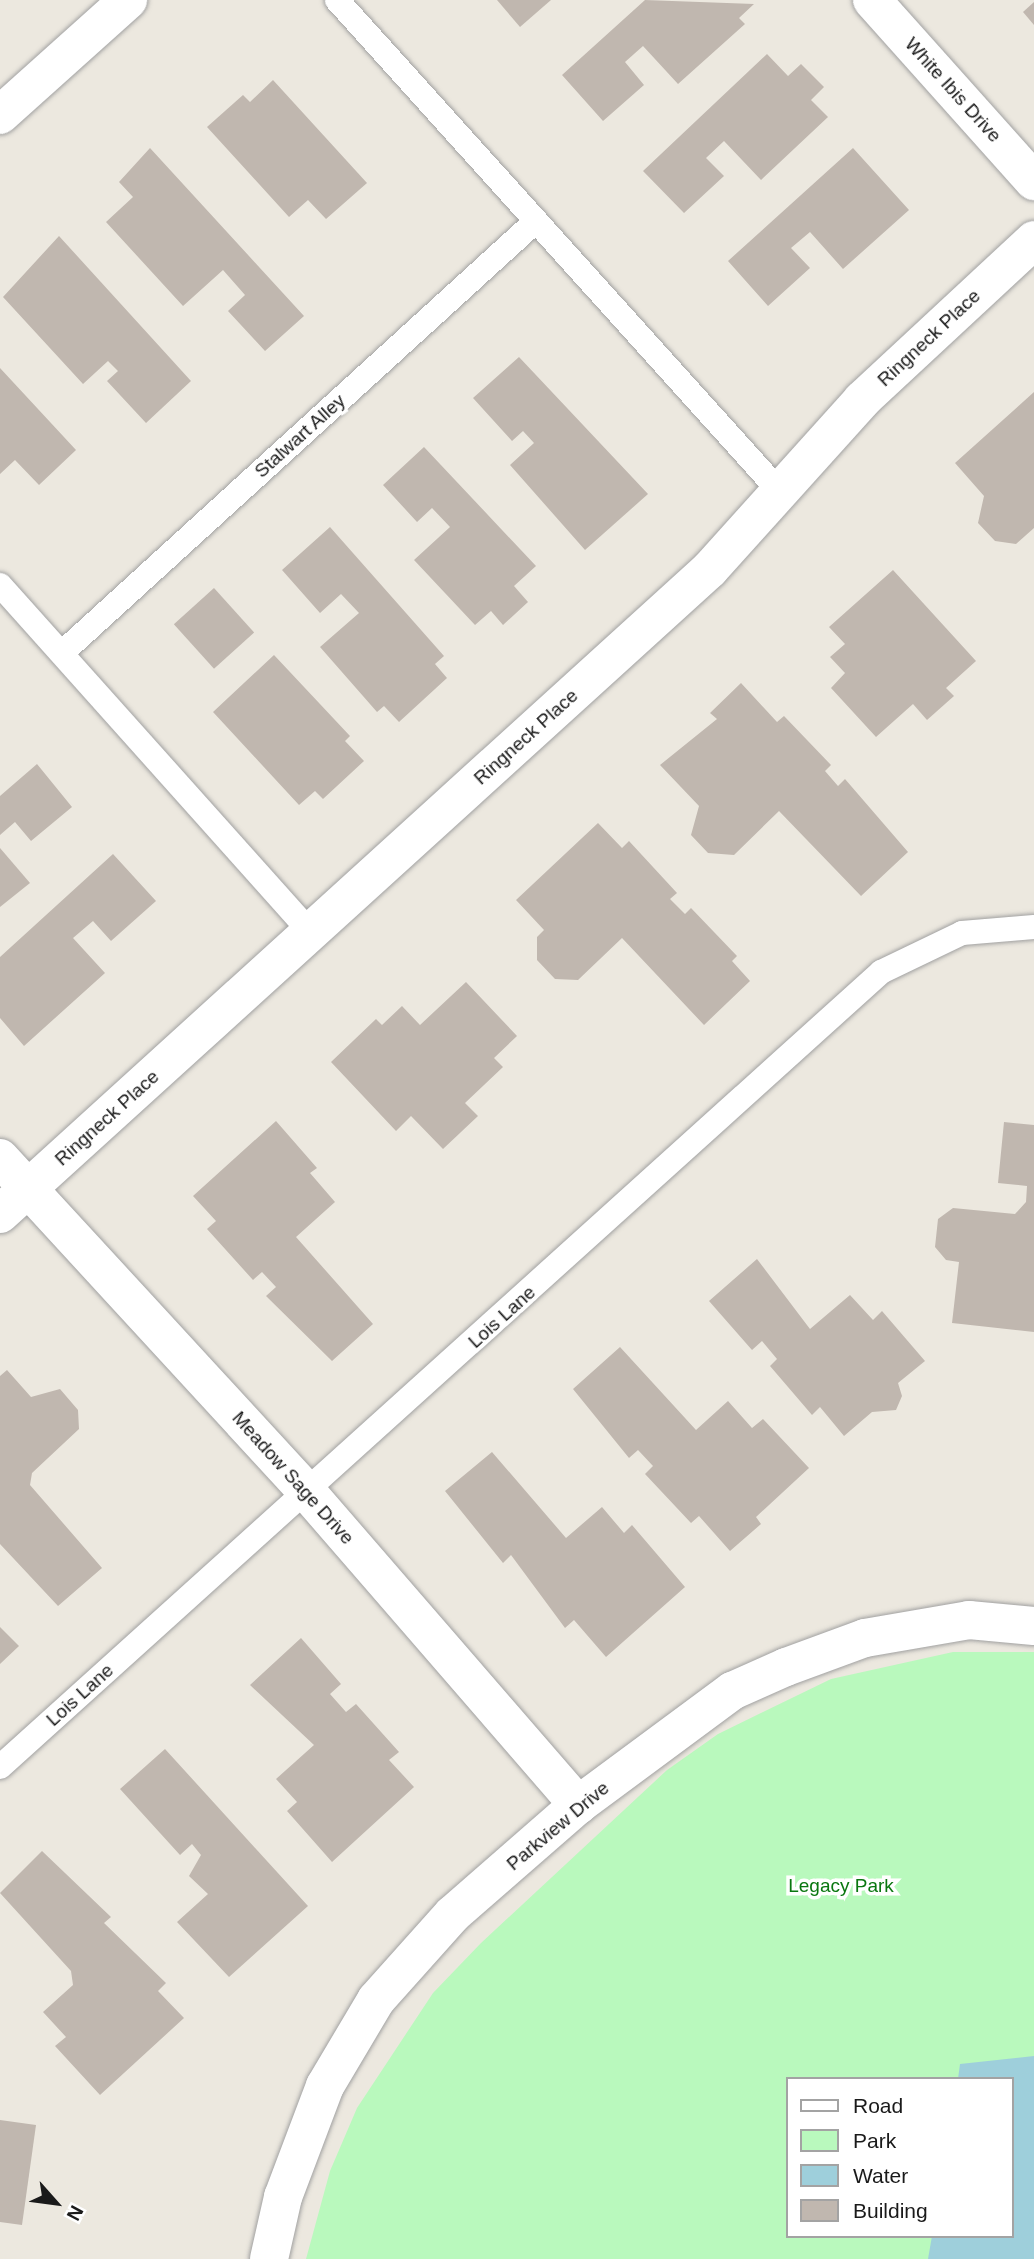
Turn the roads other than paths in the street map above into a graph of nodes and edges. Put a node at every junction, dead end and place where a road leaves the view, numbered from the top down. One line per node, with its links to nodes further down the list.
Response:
1 (128, 0): 4 (street)
2 (337, 0): 6 (lane)
3 (872, 0): 5 (street, White Ibis Drive)
4 (0, 115)
5 (1034, 181)
6 (536, 221): 8 (lane); 10 (lane, Stalwart Alley)
7 (1034, 240): 8 (street, Ringneck Place)
8 (782, 494): 12 (street, Ringneck Place)
9 (0, 585): 10 (lane)
10 (63, 652): 12 (lane)
11 (1034, 927): 16 (lane, Lois Lane)
12 (312, 933): 14 (street, Ringneck Place)
13 (0, 1158): 14 (street, Meadow Sage Drive)
14 (29, 1189): 15 (street, Ringneck Place); 16 (street, Meadow Sage Drive)
15 (0, 1214)
16 (308, 1493): 18 (lane, Lois Lane); 19 (street, Meadow Sage Drive)
17 (1034, 1626): 19 (street, Parkview Drive)
18 (0, 1767)
19 (578, 1805): 20 (street, Parkview Drive)
20 (269, 2259)

